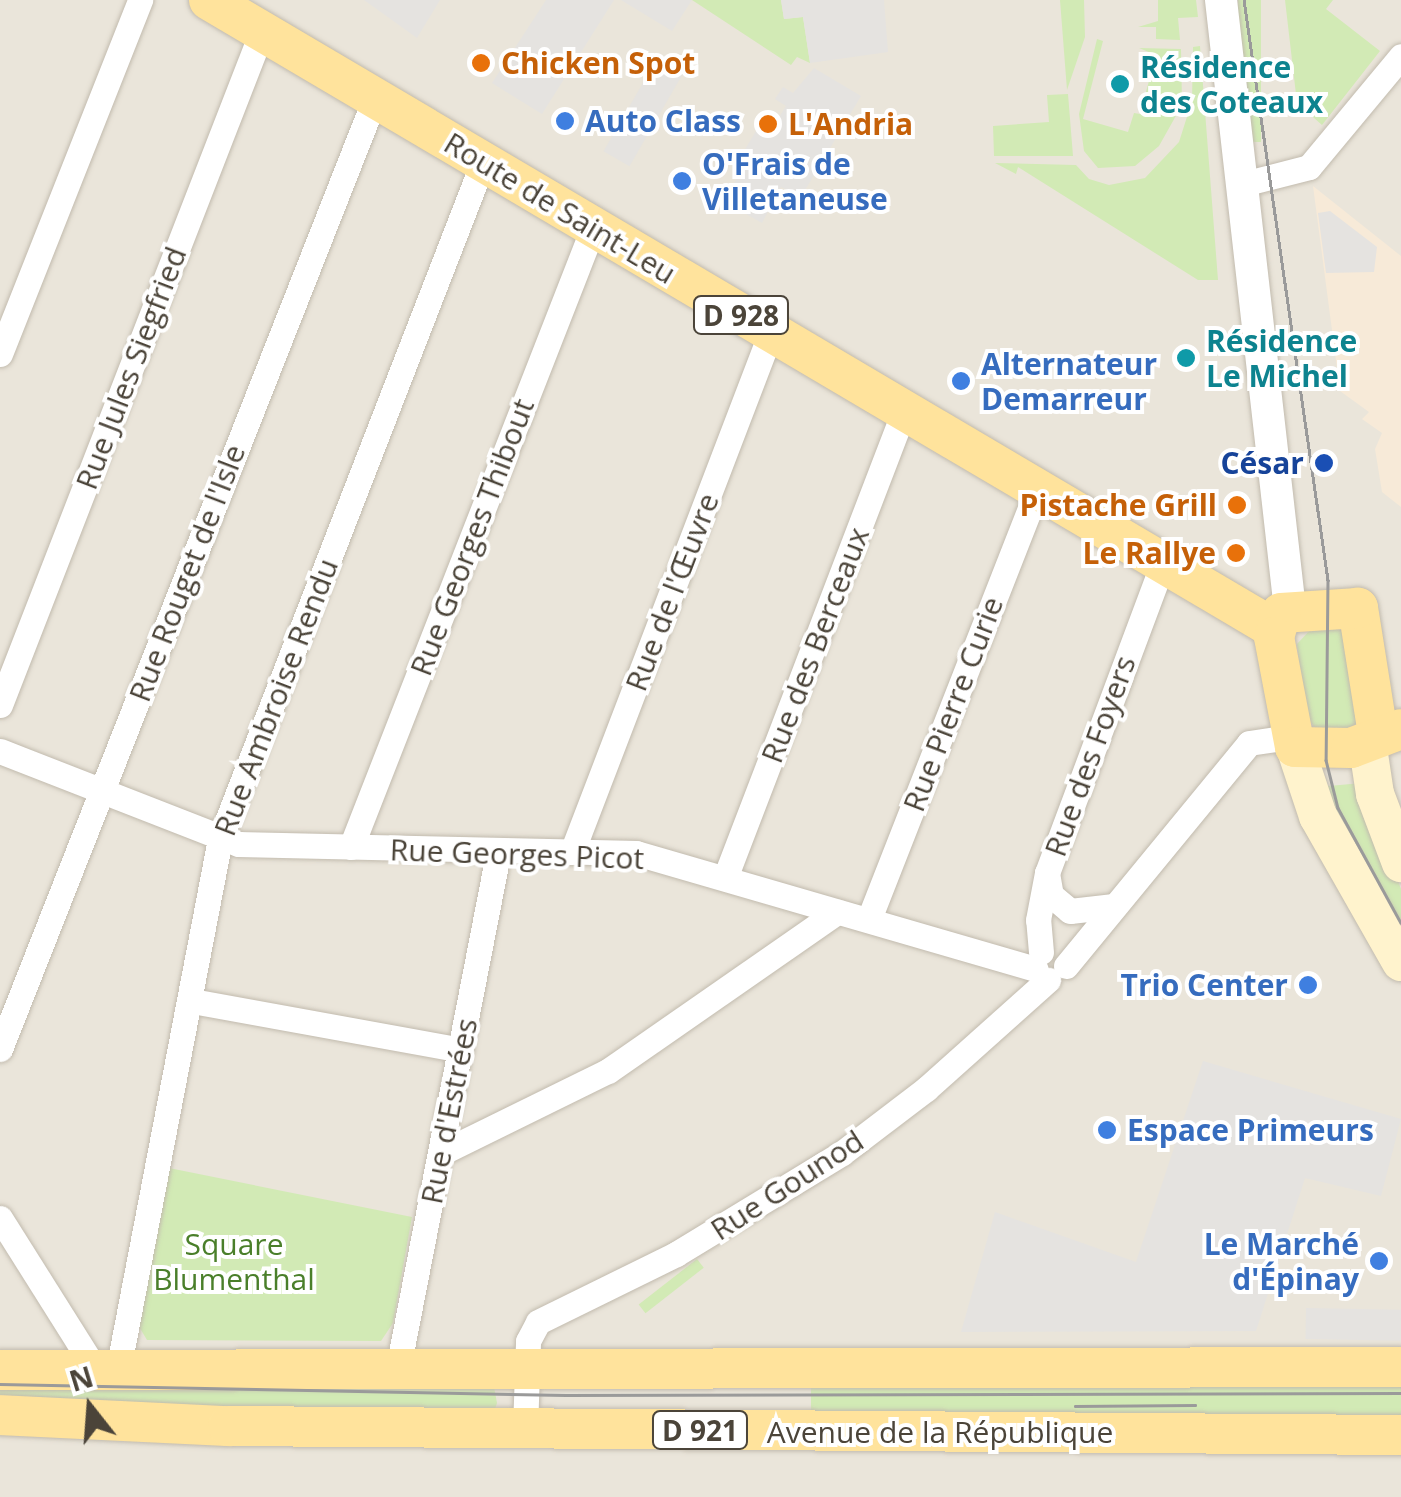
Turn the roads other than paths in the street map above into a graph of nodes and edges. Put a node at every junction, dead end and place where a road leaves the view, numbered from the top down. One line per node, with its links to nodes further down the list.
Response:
1 (140, 0): 11 (street)
2 (210, 0): 4 (main road, Route de Saint-Leu / D 928)
3 (1221, 0): 8 (street)
4 (262, 32): 6 (main road, Route de Saint-Leu / D 928); 17 (street, Rue Jules Siegfried)
5 (1401, 56): 8 (street)
6 (375, 98): 7 (main road, Route de Saint-Leu / D 928); 21 (street, Rue Rouget de l'Isle)
7 (484, 162): 9 (main road, Route de Saint-Leu / D 928); 22 (street, Rue Ambroise Rendu)
8 (1243, 184): 15 (street)
9 (593, 228): 10 (main road, Route de Saint-Leu / D 928); 23 (street, Rue Georges Thibout)
10 (771, 332): 12 (main road, Route de Saint-Leu / D 928); 24 (street, Rue de l'Œuvre)
11 (0, 354)
12 (904, 411): 13 (main road, Route de Saint-Leu / D 928); 28 (street, Rue des Berceaux)
13 (1036, 490): 14 (main road, Route de Saint-Leu / D 928); 31 (street, Rue Pierre Curie)
14 (1162, 565): 15 (main road, Route de Saint-Leu / D 928); 27 (street, Rue des Foyers)
15 (1281, 618): 16 (main road, D 928); 19 (main road)
16 (1387, 678): 18 (main road, D 928)
17 (0, 705)
18 (1382, 735): 19 (main road); 26 (main road)
19 (1292, 742): 29 (street, Rue Gounod); 32 (main road)
20 (0, 751): 21 (street, Rue Georges Picot)
21 (102, 791): 22 (street, Rue Georges Picot); 35 (street, Rue Rouget de l'Isle)
22 (220, 840): 23 (street, Rue Georges Picot); 34 (street, Rue Ambroise Rendu)
23 (351, 847): 25 (street, Rue Georges Picot)
24 (572, 852): 25 (street, Rue Georges Picot); 28 (street, Rue Georges Picot)
25 (498, 854): 36 (street, Rue d'Estrées)
26 (1401, 863)
27 (1047, 873): 29 (street); 33 (street, Rue des Foyers)
28 (725, 878): 30 (street, Rue Georges Picot)
29 (1114, 906): 33 (street, Rue Gounod)
30 (837, 912): 31 (street, Rue Georges Picot); 37 (street)
31 (869, 919): 33 (street, Rue Georges Picot)
32 (1401, 962)
33 (1048, 967): 39 (street, Rue Gounod)
34 (192, 1001): 36 (street); 43 (street, Rue Ambroise Rendu)
35 (0, 1049)
36 (461, 1050): 37 (street, Rue d'Estrées)
37 (441, 1153): 41 (street, Rue d'Estrées)
38 (0, 1218): 43 (street)
39 (528, 1367): 40 (main road, Avenue de la République / D 921); 41 (main road, Avenue de la République / D 921); 45 (street)
40 (1401, 1367)
41 (398, 1368): 43 (main road, Avenue de la République / D 921)
42 (0, 1370): 43 (main road, Avenue de la République / D 921)
43 (106, 1370)
44 (0, 1415): 45 (main road, Avenue de la République / D 921)
45 (525, 1429): 46 (main road, Avenue de la République / D 921)
46 (1401, 1435)

